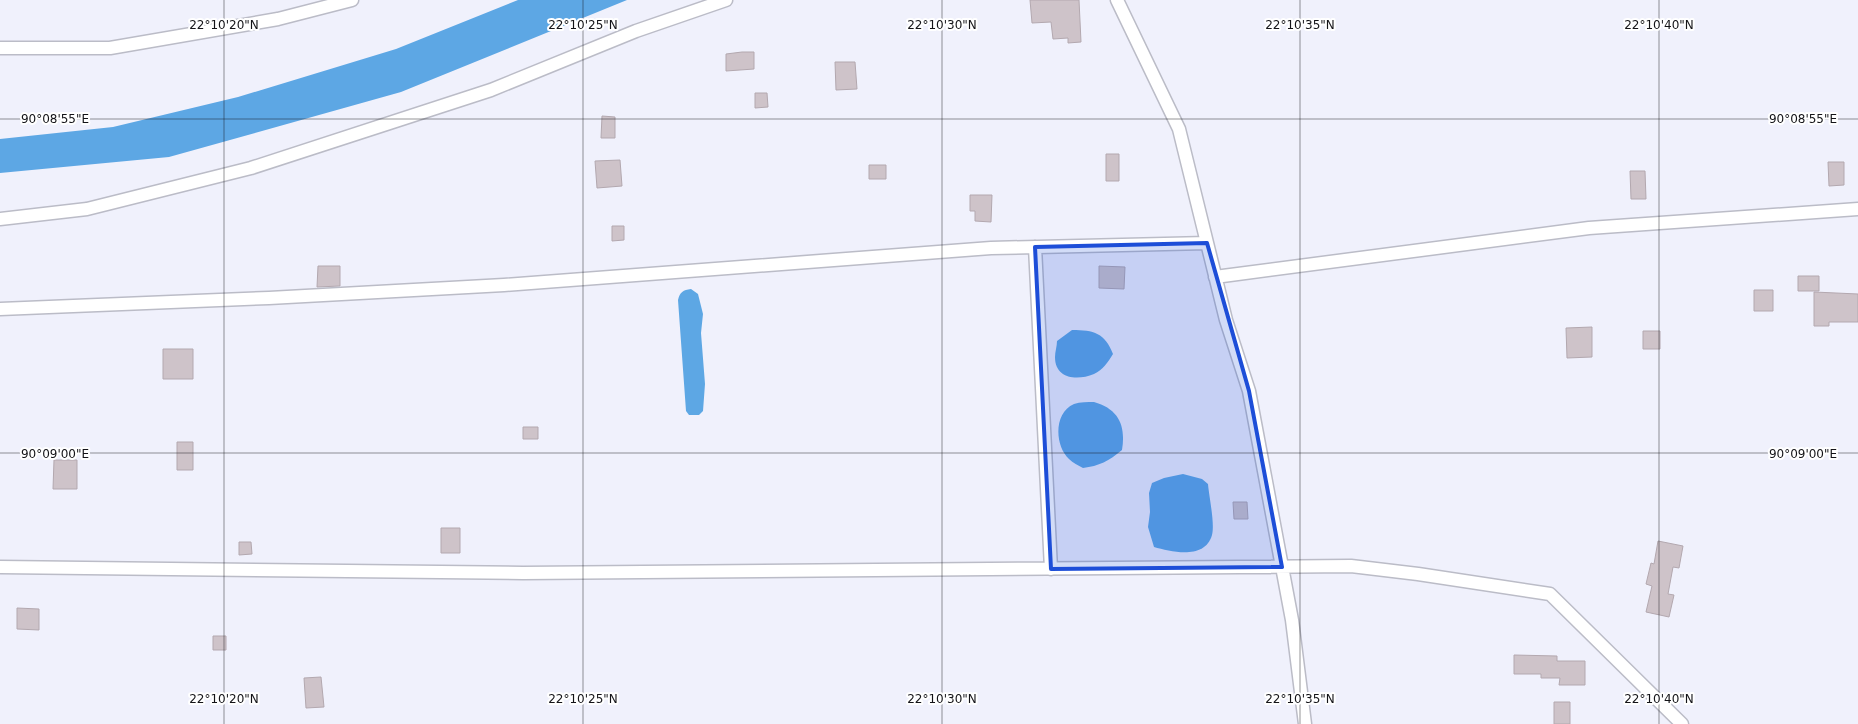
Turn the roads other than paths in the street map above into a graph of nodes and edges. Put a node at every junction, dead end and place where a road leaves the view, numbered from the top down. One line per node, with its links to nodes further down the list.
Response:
1 (352, 0): 4 (street)
2 (726, 0): 6 (street)
3 (1117, 0): 7 (street)
4 (0, 48)
5 (1858, 209): 9 (street)
6 (0, 219)
7 (1207, 243): 8 (street); 9 (street)
8 (1035, 247): 10 (street); 13 (street)
9 (1216, 277): 12 (street)
10 (0, 309)
11 (0, 567): 13 (street)
12 (1282, 567): 13 (street); 14 (street); 15 (street)
13 (1051, 569)
14 (1306, 724)
15 (1682, 724)

